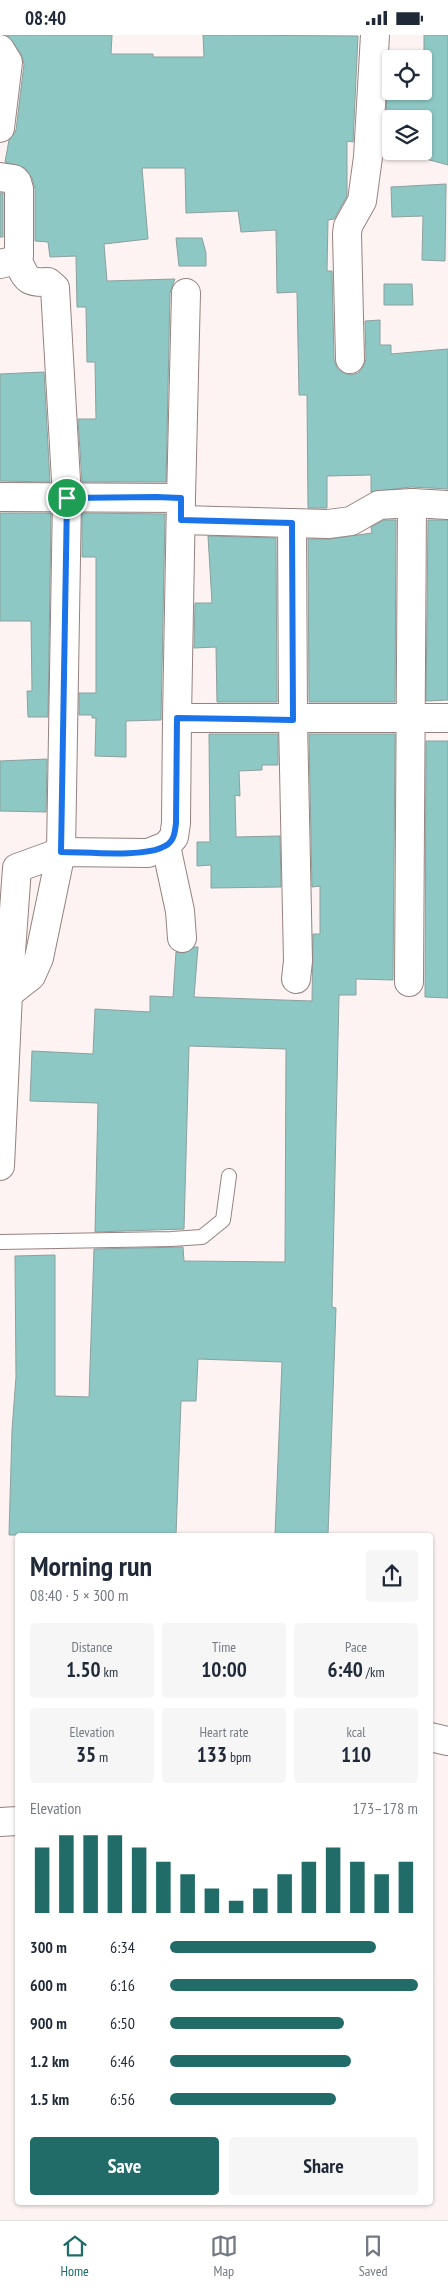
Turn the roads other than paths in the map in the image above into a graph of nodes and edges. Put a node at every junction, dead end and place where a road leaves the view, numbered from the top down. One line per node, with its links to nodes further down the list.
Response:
1 (376, 35): 7 (street)
2 (0, 49): 3 (street)
3 (0, 127)
4 (0, 177): 5 (street)
5 (8, 262): 9 (street)
6 (186, 293): 12 (street)
7 (350, 359)
8 (0, 497): 9 (street)
9 (67, 498): 12 (street); 19 (street)
10 (412, 503): 11 (street); 13 (street); 15 (street)
11 (448, 505)
12 (181, 509): 13 (street); 14 (street)
13 (292, 523): 17 (street)
14 (177, 718): 17 (street); 18 (street)
15 (410, 718): 16 (street); 17 (street); 23 (street)
16 (448, 718)
17 (293, 720): 22 (street)
18 (166, 846): 19 (street); 21 (street)
19 (61, 852): 20 (street); 24 (street)
20 (8, 868): 24 (street)
21 (182, 938)
22 (296, 979)
23 (409, 982)
24 (8, 994): 25 (street)
25 (0, 1166)
26 (229, 1176): 27 (lane)
27 (0, 1242)
28 (433, 1738): 29 (street)
29 (448, 1741)
30 (15, 1821): 31 (street)
31 (0, 1822)

